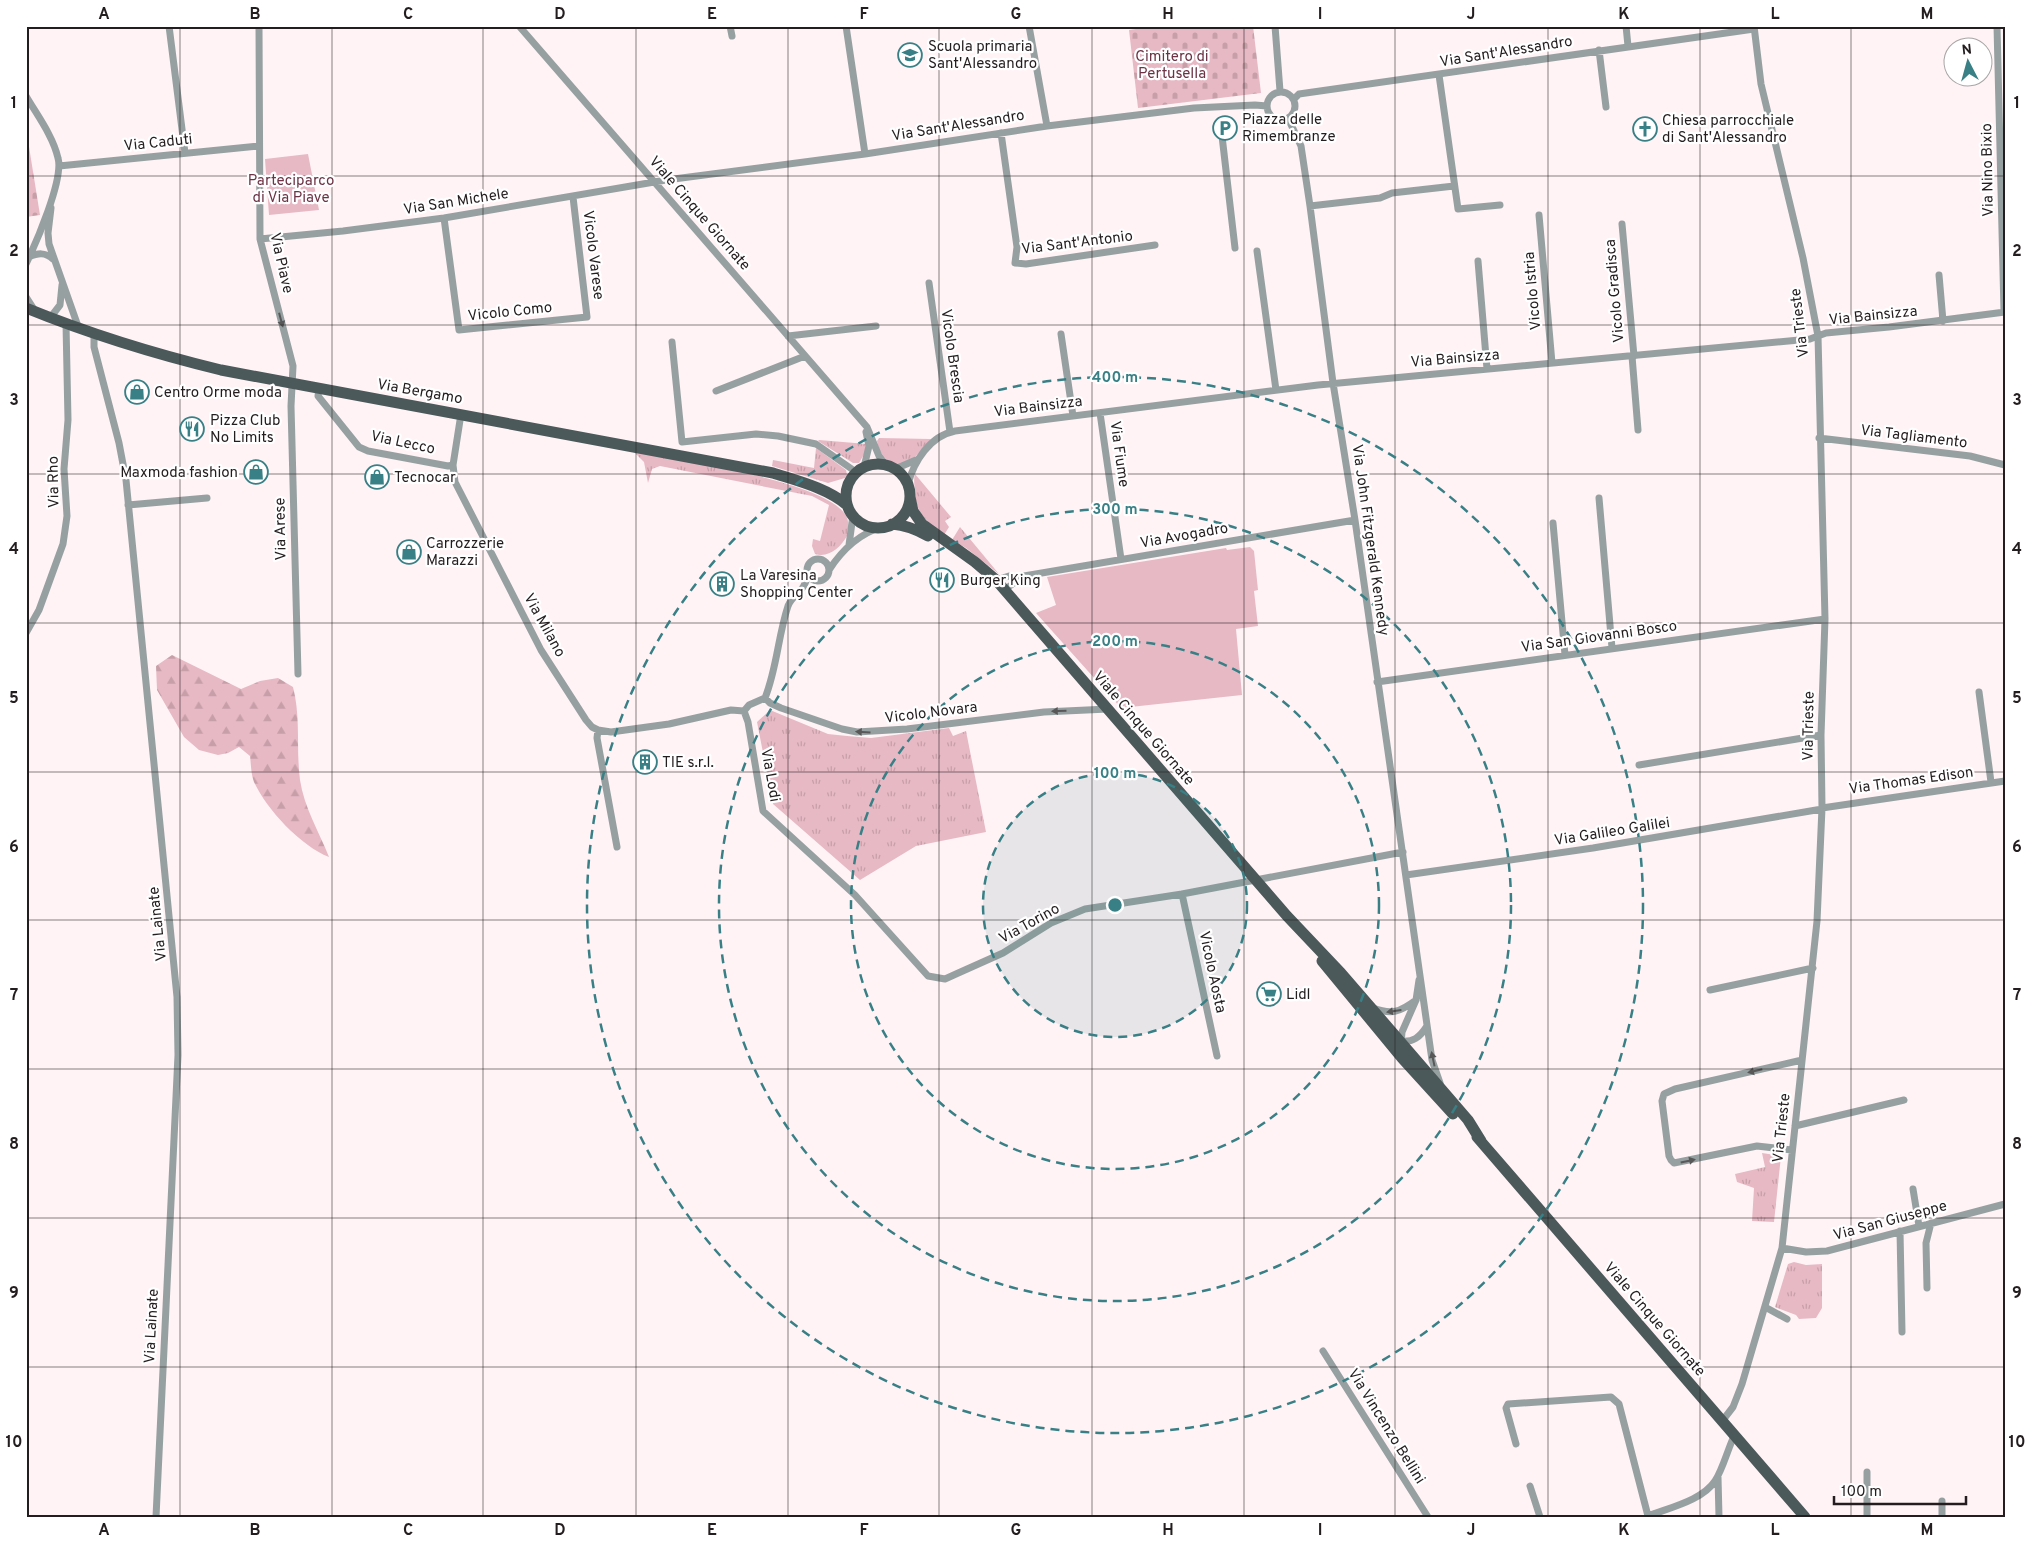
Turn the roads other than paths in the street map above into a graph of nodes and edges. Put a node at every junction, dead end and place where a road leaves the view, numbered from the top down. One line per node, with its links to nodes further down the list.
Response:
1 (169, 26): 25 (street)
2 (259, 26): 24 (street, Via Piave)
3 (519, 26): 28 (street, Viale Cinque Giornate)
4 (730, 26): 11 (street)
5 (846, 26): 26 (street)
6 (1029, 26): 21 (street)
7 (1275, 26): 15 (street)
8 (1626, 26): 12 (street)
9 (1997, 26): 49 (street, Via Nino Bixio)
10 (1754, 27): 12 (street, Via Sant'Alessandro); 59 (street, Via Trieste)
11 (732, 36)
12 (1628, 46): 13 (street, Via Sant'Alessandro)
13 (1599, 50): 14 (street, Via Sant'Alessandro); 19 (street)
14 (1439, 75): 17 (street, Via Sant'Alessandro); 29 (street)
15 (1280, 91): 17 (street); 18 (street)
16 (26, 96): 27 (street)
17 (1294, 99): 20 (street)
18 (1267, 106): 20 (street); 21 (street, Via Sant'Alessandro)
19 (1606, 107)
20 (1288, 118): 33 (street, Via John Fitzgerald Kennedy)
21 (1047, 126): 22 (street, Via Sant'Alessandro)
22 (1001, 133): 26 (street, Via Sant'Alessandro); 38 (street, Via Sant'Antonio)
23 (1222, 136): 39 (street)
24 (259, 146): 25 (street, Via Caduti); 37 (street, Via Piave)
25 (185, 153): 27 (street, Via Caduti)
26 (865, 154): 28 (street, Via Sant'Alessandro)
27 (59, 166): 30 (street)
28 (654, 182): 31 (street, Via San Michele); 58 (street, Viale Cinque Giornate)
29 (1454, 186): 32 (street); 33 (street)
30 (52, 195): 41 (street); 42 (street)
31 (573, 197): 35 (street, Via San Michele); 50 (street, Vicolo Varese)
32 (1500, 205)
33 (1310, 206): 66 (street, Via John Fitzgerald Kennedy)
34 (1539, 215): 63 (street, Vicolo Istria)
35 (444, 218): 37 (street, Via San Michele); 50 (street, Vicolo Como)
36 (1622, 224): 62 (street, Vicolo Gradisca)
37 (260, 239): 65 (street, Via Piave, one-way to 65)
38 (1155, 245)
39 (1235, 248)
40 (1258, 251): 68 (street)
41 (53, 259): 42 (street); 45 (street)
42 (28, 261)
43 (1478, 261): 64 (street)
44 (1939, 275): 52 (street)
45 (62, 282): 51 (street); 55 (street)
46 (929, 283): 75 (street, Vicolo Brescia)
47 (26, 296): 48 (street)
48 (31, 310): 51 (main road, Via Bergamo)
49 (2005, 312): 52 (street, Via Bainsizza)
50 (587, 317)
51 (50, 318): 53 (main road, Via Bergamo)
52 (1943, 321): 59 (street, Via Bainsizza)
53 (66, 324): 55 (main road, Via Bergamo); 105 (street, Via Rho)
54 (876, 326): 58 (street)
55 (79, 329): 56 (main road, Via Bergamo)
56 (94, 334): 65 (main road, Via Bergamo); 87 (street, Via Lainate)
57 (1061, 334): 72 (street)
58 (788, 336): 61 (street, Viale Cinque Giornate)
59 (1818, 336): 62 (street, Via Bainsizza); 76 (street, Via Trieste)
60 (672, 342): 81 (street)
61 (805, 356): 69 (street); 73 (street, Viale Cinque Giornate)
62 (1633, 356): 63 (street, Via Bainsizza); 74 (street, Vicolo Gradisca)
63 (1552, 364): 64 (street, Via Bainsizza)
64 (1487, 369): 66 (street, Via Bainsizza)
65 (293, 384): 67 (main road, Via Bergamo); 108 (street, Via Arese)
66 (1333, 384): 68 (street, Via Bainsizza); 89 (street, Via John Fitzgerald Kennedy)
67 (319, 388): 71 (main road, Via Bergamo); 78 (street, Via Lecco)
68 (1276, 390): 70 (street, Via Bainsizza)
69 (716, 391)
70 (1100, 412): 72 (street, Via Bainsizza); 95 (street, Via Fiume)
71 (461, 414): 78 (street, Via Milano); 83 (main road, Via Bergamo)
72 (1073, 416): 75 (street, Via Bainsizza)
73 (859, 418): 80 (street, Viale Cinque Giornate); 81 (street, Viale Cinque Giornate)
74 (1638, 430)
75 (950, 432): 77 (street, Via Bainsizza)
76 (1819, 438): 79 (street, Via Tagliamento); 104 (street, Via Trieste)
77 (918, 458): 80 (street, Via Bainsizza); 82 (street, Via Bainsizza)
78 (454, 465): 114 (street, Via Milano)
79 (2005, 465)
80 (891, 467): 81 (main road); 82 (main road)
81 (857, 472): 83 (main road, Via Bergamo); 88 (main road)
82 (908, 484): 84 (main road)
83 (813, 486): 88 (main road, Via Bergamo)
84 (910, 497): 91 (main road); 96 (main road, Viale Cinque Giornate)
85 (207, 498): 87 (street)
86 (1598, 498): 106 (street)
87 (128, 505): 160 (street, Via Lainate)
88 (850, 510): 91 (main road); 92 (street)
89 (1355, 520): 95 (street, Via Avogadro); 109 (street, Via John Fitzgerald Kennedy)
90 (1553, 523): 107 (street)
91 (887, 526): 92 (street); 96 (main road, Viale Cinque Giornate)
92 (849, 545): 93 (street)
93 (840, 555): 94 (street); 97 (street)
94 (820, 559): 97 (street); 98 (street)
95 (1122, 559): 99 (street, Via Avogadro)
96 (975, 562): 101 (main road, Viale Cinque Giornate)
97 (828, 570): 100 (street)
98 (808, 574): 100 (street); 103 (street)
99 (1018, 577): 101 (street, Via Avogadro); 102 (street)
100 (821, 580): 103 (street)
101 (996, 580): 102 (main road, Viale Cinque Giornate)
102 (1004, 590): 112 (main road, Viale Cinque Giornate)
103 (801, 591): 111 (street)
104 (1825, 619): 106 (street, Via San Giovanni Bosco); 115 (street, Via Trieste)
105 (26, 633)
106 (1612, 648): 107 (street, Via San Giovanni Bosco)
107 (1565, 655): 109 (street, Via San Giovanni Bosco)
108 (298, 674)
109 (1377, 682): 121 (street, Via John Fitzgerald Kennedy)
110 (1979, 692): 118 (street)
111 (765, 698): 112 (street, Vicolo Novara, one-way to 111); 113 (street)
112 (1108, 709): 123 (main road, Viale Cinque Giornate)
113 (744, 711): 114 (street); 128 (street, Via Lodi)
114 (598, 730): 120 (street)
115 (1821, 735): 116 (street); 119 (street, Via Trieste)
116 (1639, 765)
117 (2005, 780): 118 (street, Via Thomas Edison)
118 (1991, 782): 119 (street, Via Thomas Edison)
119 (1822, 808): 122 (street, Via Galileo Galilei); 127 (street, Via Trieste)
120 (616, 847)
121 (1403, 852): 122 (street, Via John Fitzgerald Kennedy); 123 (street, Via Torino)
122 (1406, 875): 126 (street, Via John Fitzgerald Kennedy)
123 (1256, 880): 124 (street, Via Torino); 125 (main road, Viale Cinque Giornate)
124 (1182, 894): 128 (street, Via Torino); 135 (street, Vicolo Aosta)
125 (1287, 916): 129 (main road, Viale Cinque Giornate); 132 (main road, Viale Cinque Giornate)
126 (1420, 968): 131 (street, Via John Fitzgerald Kennedy); 133 (street, Via John Fitzgerald Kennedy)
127 (1813, 968): 130 (street); 136 (street, Via Trieste)
128 (936, 978)
129 (1335, 978): 134 (street); 137 (main road, Viale Cinque Giornate)
130 (1710, 990)
131 (1416, 1000): 132 (street, one-way to 132); 134 (street, Via John Fitzgerald Kennedy)
132 (1371, 1007): 134 (main road, Viale Cinque Giornate)
133 (1427, 1026): 134 (street); 137 (street, Via John Fitzgerald Kennedy, one-way to 133)
134 (1401, 1041): 137 (main road, Viale Cinque Giornate)
135 (1217, 1056)
136 (1802, 1060): 139 (street, Via Trieste); 140 (street, one-way to 140)
137 (1437, 1091): 152 (main road, Viale Cinque Giornate)
138 (1904, 1100): 139 (street)
139 (1795, 1126): 140 (street, Via Trieste)
140 (1792, 1150): 146 (street, Via Trieste)
141 (1913, 1188): 144 (street)
142 (2005, 1204): 143 (street, Via San Giuseppe)
143 (1932, 1223): 144 (street, Via San Giuseppe); 147 (street)
144 (1919, 1226): 145 (street, Via San Giuseppe)
145 (1900, 1231): 146 (street, Via San Giuseppe); 150 (street)
146 (1782, 1248): 148 (street, Via Trieste)
147 (1926, 1288)
148 (1765, 1307): 149 (street); 152 (street, Via Trieste)
149 (1787, 1319)
150 (1902, 1332)
151 (1323, 1351): 161 (street, Via Vincenzo Bellini)
152 (1723, 1420): 153 (main road, Viale Cinque Giornate)
153 (1735, 1434): 156 (street); 164 (main road, Viale Cinque Giornate)
154 (1516, 1444): 159 (street)
155 (1867, 1472): 165 (street)
156 (1718, 1476): 159 (street); 163 (street)
157 (1530, 1486): 162 (street)
158 (1942, 1501): 166 (street)
159 (1647, 1516)
160 (156, 1517)
161 (1428, 1517)
162 (1540, 1517)
163 (1719, 1517)
164 (1805, 1517)
165 (1867, 1517)
166 (1942, 1517)

